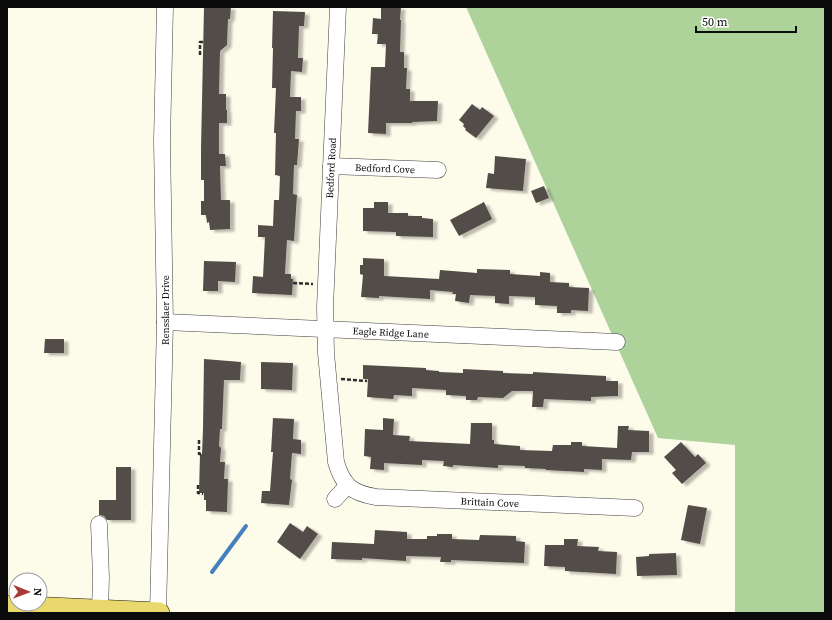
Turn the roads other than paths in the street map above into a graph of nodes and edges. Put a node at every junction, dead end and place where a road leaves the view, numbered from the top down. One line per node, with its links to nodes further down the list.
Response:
1 (165, 7): 5 (street, Rensslaer Drive)
2 (338, 7): 3 (street, Bedford Road)
3 (331, 166): 4 (street, Bedford Cove); 6 (street, Bedford Road)
4 (438, 170)
5 (165, 322): 6 (street, Eagle Ridge Lane); 14 (street, Rensslaer Drive)
6 (325, 330): 7 (street, Eagle Ridge Lane); 8 (street)
7 (617, 342)
8 (347, 486): 9 (street); 10 (street, Brittain Cove)
9 (335, 499)
10 (635, 508)
11 (99, 524): 13 (street)
12 (7, 606): 13 (main road)
13 (100, 610): 14 (main road)
14 (158, 613)

